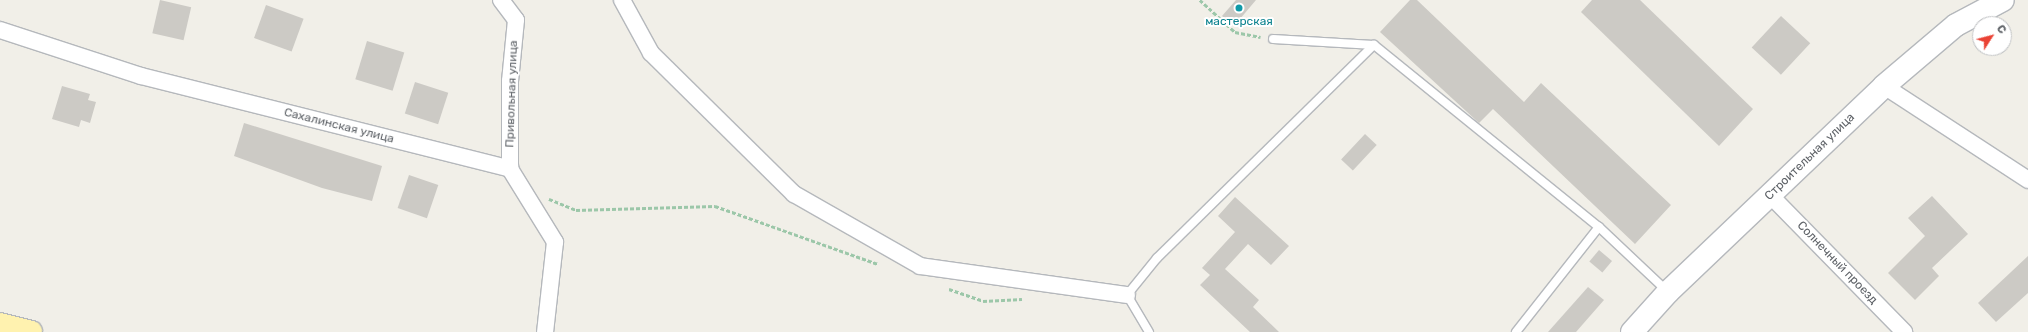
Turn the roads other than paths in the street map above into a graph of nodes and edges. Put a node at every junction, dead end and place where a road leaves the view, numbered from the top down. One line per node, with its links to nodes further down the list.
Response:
1 (500, 0): 8 (street, Привольная улица)
2 (622, 0): 13 (street)
3 (2003, 0): 7 (street, Строительная улица)
4 (0, 30): 8 (street, Сахалинская улица)
5 (1273, 39): 6 (lane)
6 (1374, 45): 11 (lane); 13 (lane)
7 (1884, 86): 9 (street); 10 (street, Строительная улица)
8 (510, 169): 17 (street)
9 (2028, 180)
10 (1770, 195): 12 (street, Строительная улица); 20 (street, Солнечный проезд)
11 (1599, 227): 12 (lane); 19 (lane)
12 (1668, 292): 15 (street, Строительная улица)
13 (1127, 295): 18 (lane)
14 (0, 324): 16 (main road)
15 (1640, 329)
16 (31, 332)
17 (546, 332)
18 (1149, 332)
19 (1516, 332)
20 (1904, 332)

